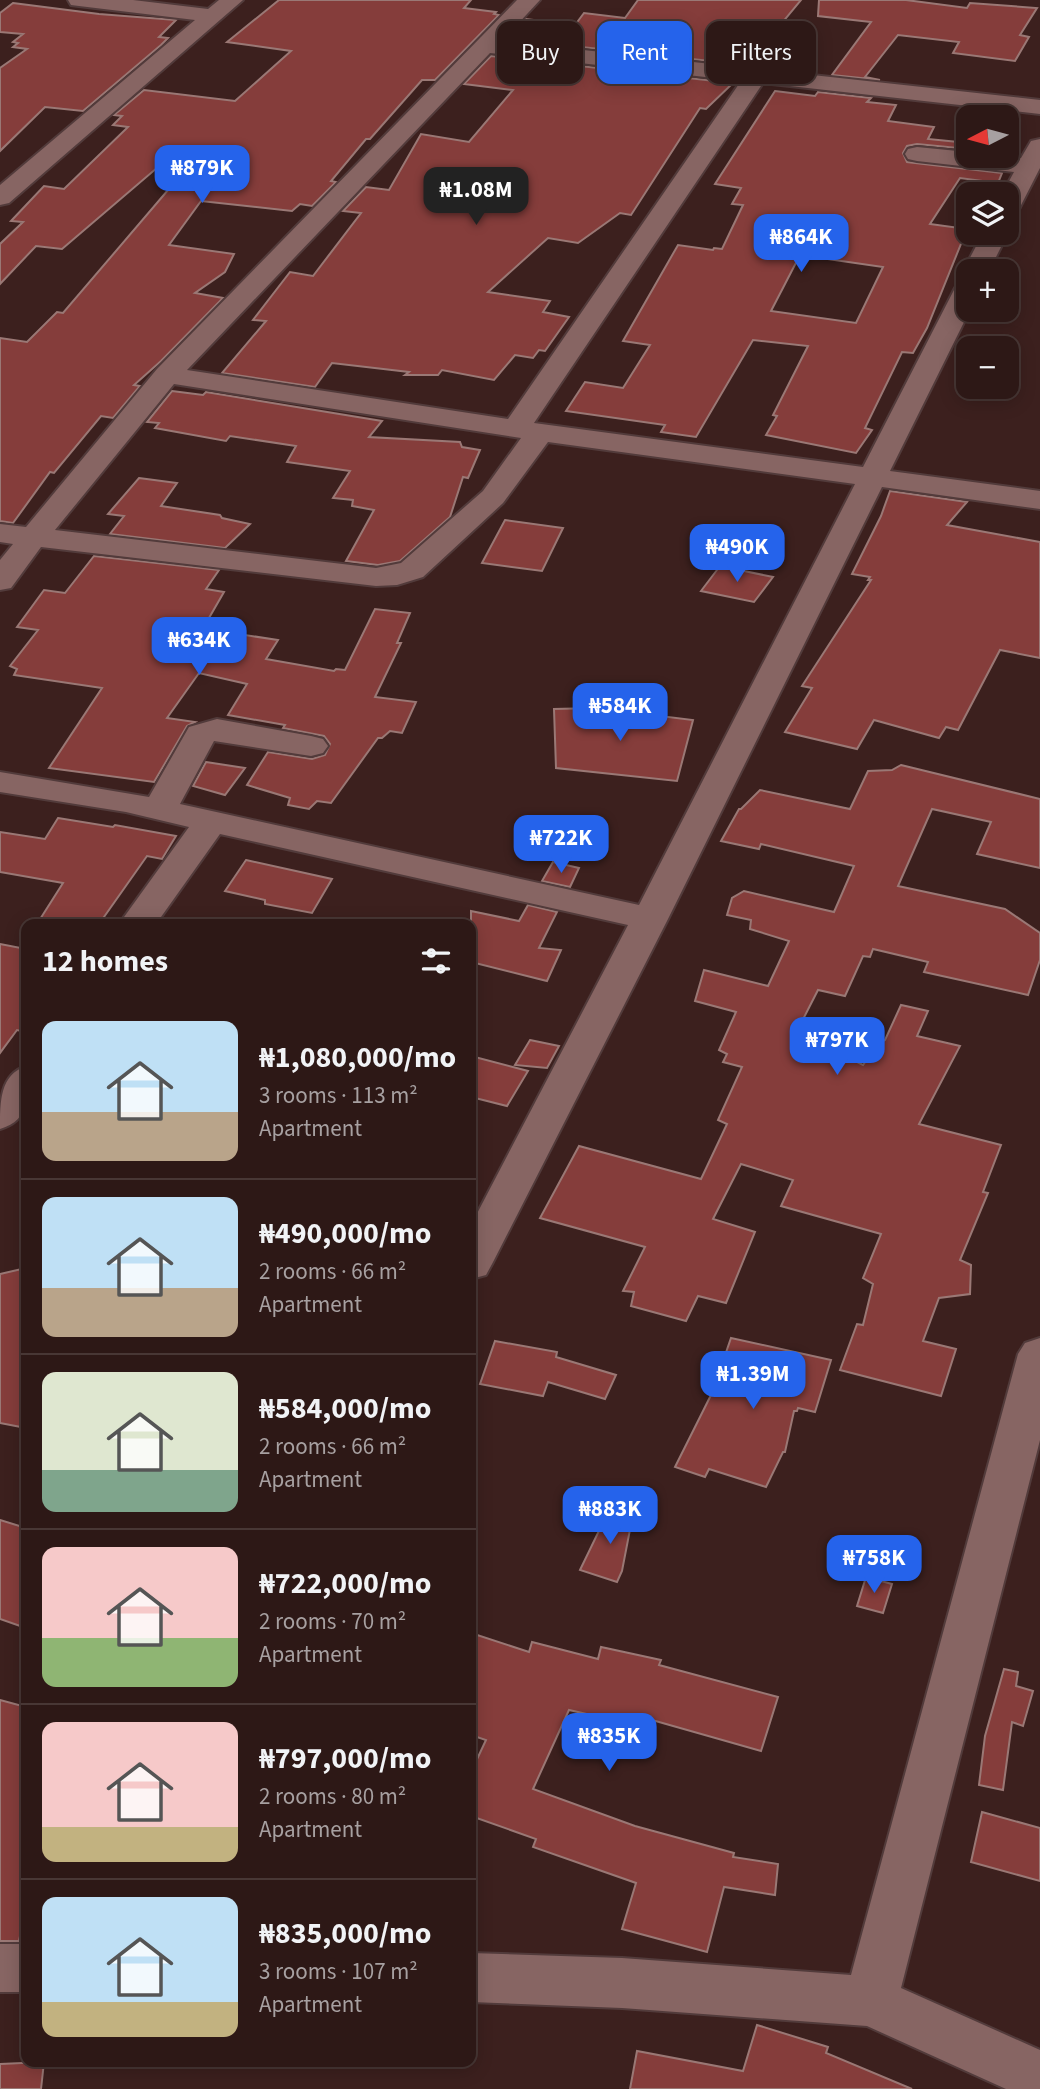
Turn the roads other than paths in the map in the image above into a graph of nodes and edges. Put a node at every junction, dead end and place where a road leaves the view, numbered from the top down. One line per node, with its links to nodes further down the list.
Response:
1 (79, 0): 4 (street)
2 (232, 0): 4 (street)
3 (530, 0): 5 (street)
4 (212, 16): 13 (street)
5 (487, 46): 6 (street); 15 (street)
6 (706, 70)
7 (816, 83): 9 (street)
8 (751, 84): 16 (street)
9 (1040, 107)
10 (917, 154): 11 (street)
11 (1035, 155): 12 (street)
12 (1019, 186)
13 (0, 198)
14 (956, 312): 17 (street)
15 (167, 375): 16 (street); 20 (street)
16 (528, 430): 17 (street); 20 (street)
17 (872, 477): 18 (street); 27 (street)
18 (1040, 500)
19 (0, 533): 20 (street)
20 (34, 536): 21 (street)
21 (0, 581)
22 (311, 746): 24 (street)
23 (0, 782): 24 (street)
24 (160, 809): 25 (street)
25 (212, 820): 26 (street); 27 (street)
26 (141, 919)
27 (650, 919): 28 (street)
28 (476, 1255)
29 (1040, 1354): 33 (street)
30 (0, 1968): 31 (street)
31 (21, 1968)
32 (476, 1978): 33 (street)
33 (871, 2001): 34 (street)
34 (1040, 2077)

